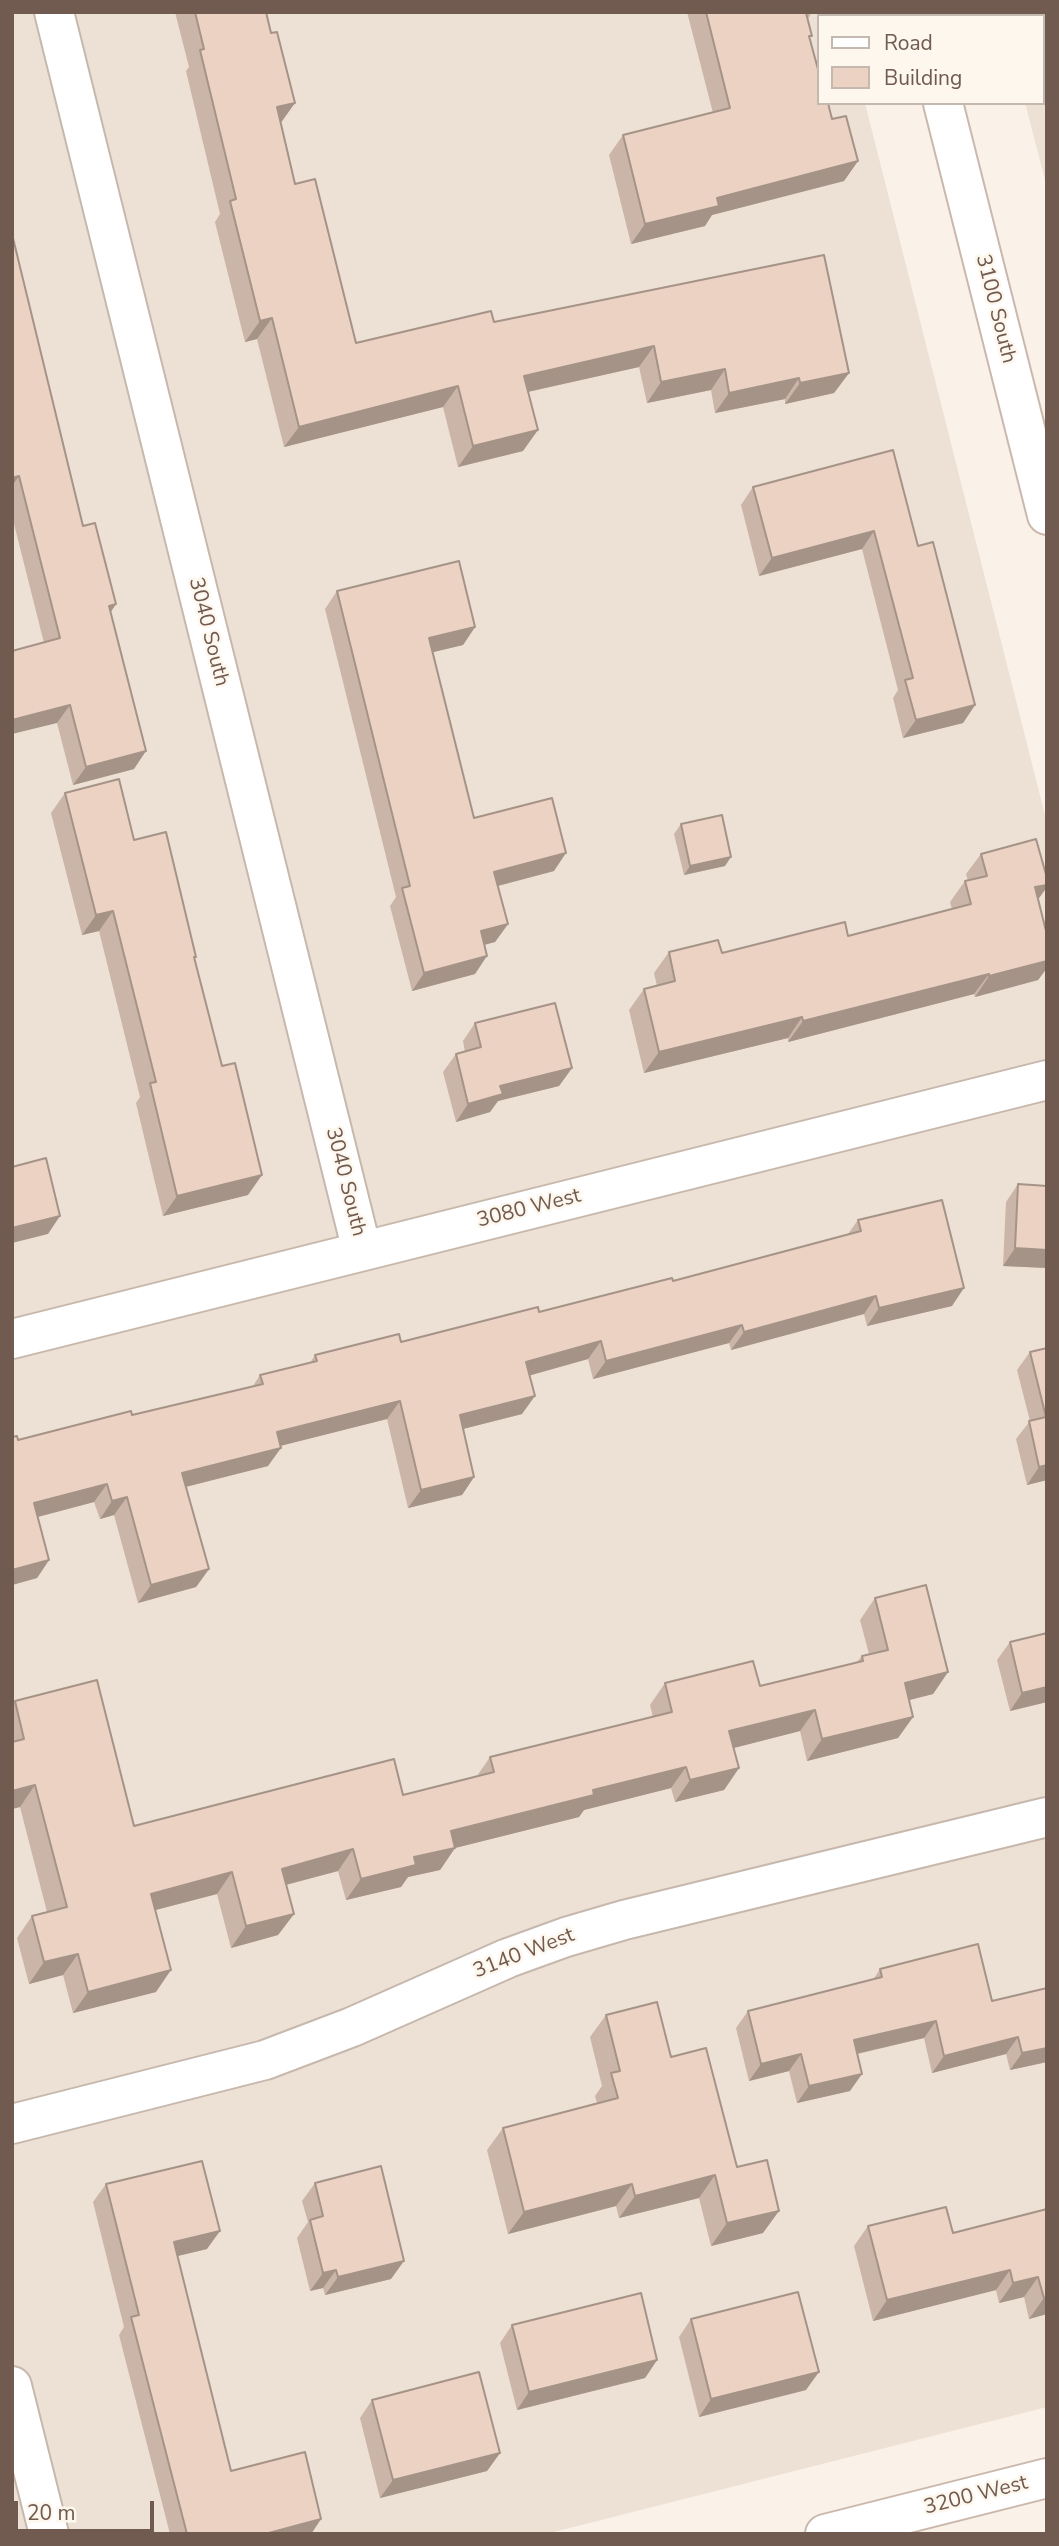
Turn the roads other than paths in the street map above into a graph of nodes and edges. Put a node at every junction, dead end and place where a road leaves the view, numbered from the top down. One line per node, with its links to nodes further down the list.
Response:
1 (54, 12): 5 (street, 3040 South)
2 (944, 105): 3 (street, 3100 South)
3 (1047, 515)
4 (1047, 1080): 5 (street, 3080 West)
5 (362, 1251): 6 (street, 3080 West)
6 (12, 1339)
7 (1047, 1817): 8 (street, 3140 West)
8 (12, 2124)
9 (12, 2386): 11 (street)
10 (1047, 2478): 12 (street, 3200 West)
11 (49, 2534)
12 (825, 2534)

